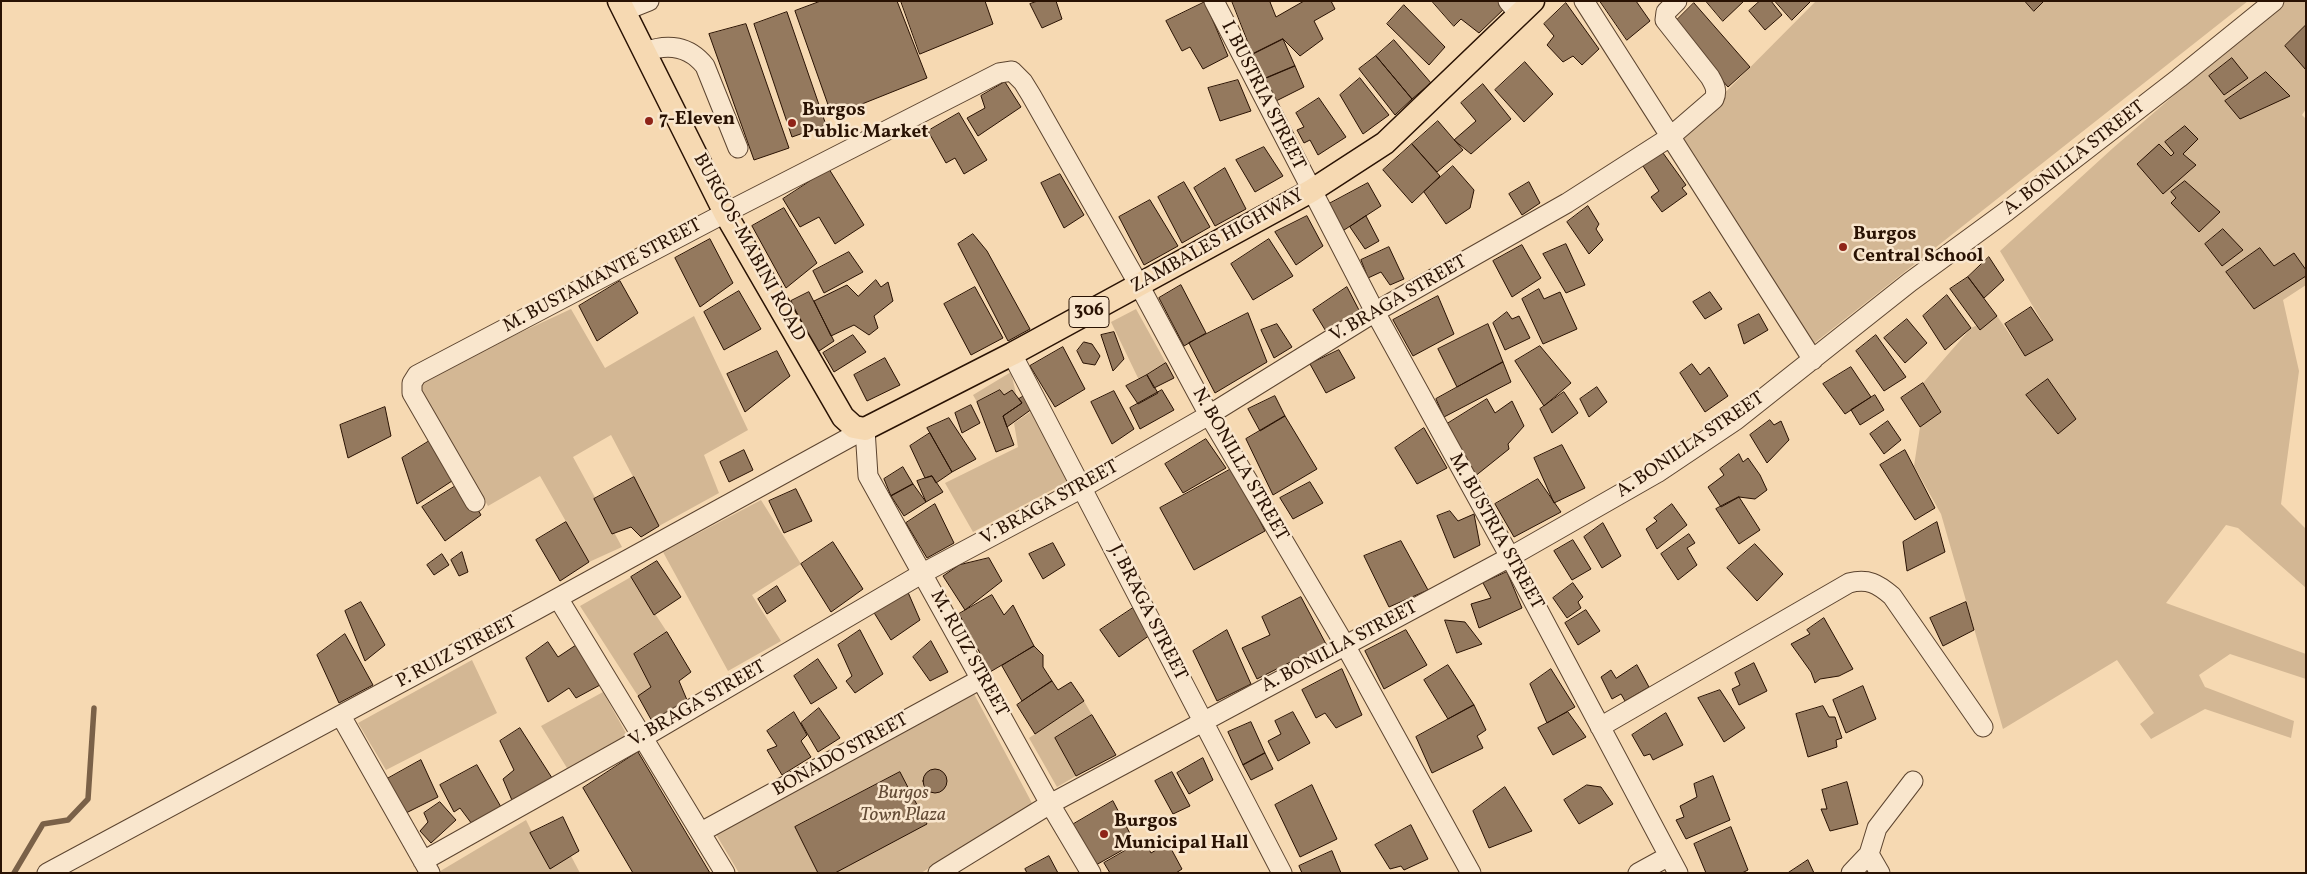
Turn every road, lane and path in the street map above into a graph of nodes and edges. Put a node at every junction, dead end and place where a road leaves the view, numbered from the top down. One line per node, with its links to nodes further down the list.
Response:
1 (649, 1): 6 (street)
2 (1214, 1): 12 (street, I. BUSTRIA STREET)
3 (1584, 1): 10 (street)
4 (1677, 1): 10 (street, V. BRAGA STREET)
5 (2274, 1): 17 (street, A. BONILLA STREET)
6 (621, 6): 8 (main road, BURGOS-MABINI ROAD)
7 (1520, 6): 12 (main road, ZAMBALES HIGHWAY / 306)
8 (645, 52): 11 (street); 13 (main road, BURGOS-MABINI ROAD)
9 (999, 73): 13 (street, M. BUSTAMANTE STREET); 14 (street, N. BONILLA STREET)
10 (1670, 137): 15 (street, V. BRAGA STREET); 17 (street)
11 (738, 148)
12 (1311, 191): 14 (main road, ZAMBALES HIGHWAY / 306); 15 (street, M. BUSTRIA STREET)
13 (725, 213): 19 (main road, BURGOS-MABINI ROAD); 21 (street, M. BUSTAMANTE STREET)
14 (1139, 285): 16 (main road, ZAMBALES HIGHWAY / 306); 18 (street, N. BONILLA STREET)
15 (1375, 312): 18 (street, V. BRAGA STREET); 22 (street, M. BUSTRIA STREET)
16 (1012, 354): 19 (main road, ZAMBALES HIGHWAY / 306); 20 (street, J. BRAGA STREET)
17 (1813, 360): 22 (street, A. BONILLA STREET)
18 (1209, 415): 20 (street, V. BRAGA STREET); 25 (street, N. BONILLA STREET)
19 (865, 429): 23 (street, M. RUIZ STREET); 24 (street, P. RUIZ STREET)
20 (1082, 488): 23 (street, V. BRAGA STREET); 28 (street, J. BRAGA STREET)
21 (475, 502)
22 (1510, 557): 25 (street, A. BONILLA STREET); 29 (street, M. BUSTRIA STREET)
23 (923, 573): 26 (street, M. RUIZ STREET); 31 (street, V. BRAGA STREET)
24 (558, 598): 27 (street, P. RUIZ STREET); 31 (street)
25 (1345, 645): 28 (street, A. BONILLA STREET); 43 (street, N. BONILLA STREET)
26 (980, 679): 33 (street, M. RUIZ STREET); 34 (street, BONADO STREET)
27 (340, 716): 37 (street); 38 (street, P. RUIZ STREET)
28 (1203, 720): 33 (street, A. BONILLA STREET); 42 (street, J. BRAGA STREET)
29 (1600, 727): 30 (street); 36 (street, M. BUSTRIA STREET)
30 (1983, 727)
31 (642, 738): 34 (street); 37 (street, V. BRAGA STREET)
32 (1913, 781): 35 (street)
33 (1050, 804): 40 (street, A. BONILLA STREET); 41 (street, M. RUIZ STREET)
34 (700, 832): 39 (street)
35 (1869, 854): 46 (street); 47 (street)
36 (1669, 856): 44 (street); 45 (street, M. BUSTRIA STREET)
37 (426, 867)
38 (47, 873)
39 (725, 873)
40 (938, 873)
41 (1092, 873)
42 (1282, 873)
43 (1471, 873)
44 (1638, 873)
45 (1678, 873)
46 (1851, 873)
47 (1880, 873)

